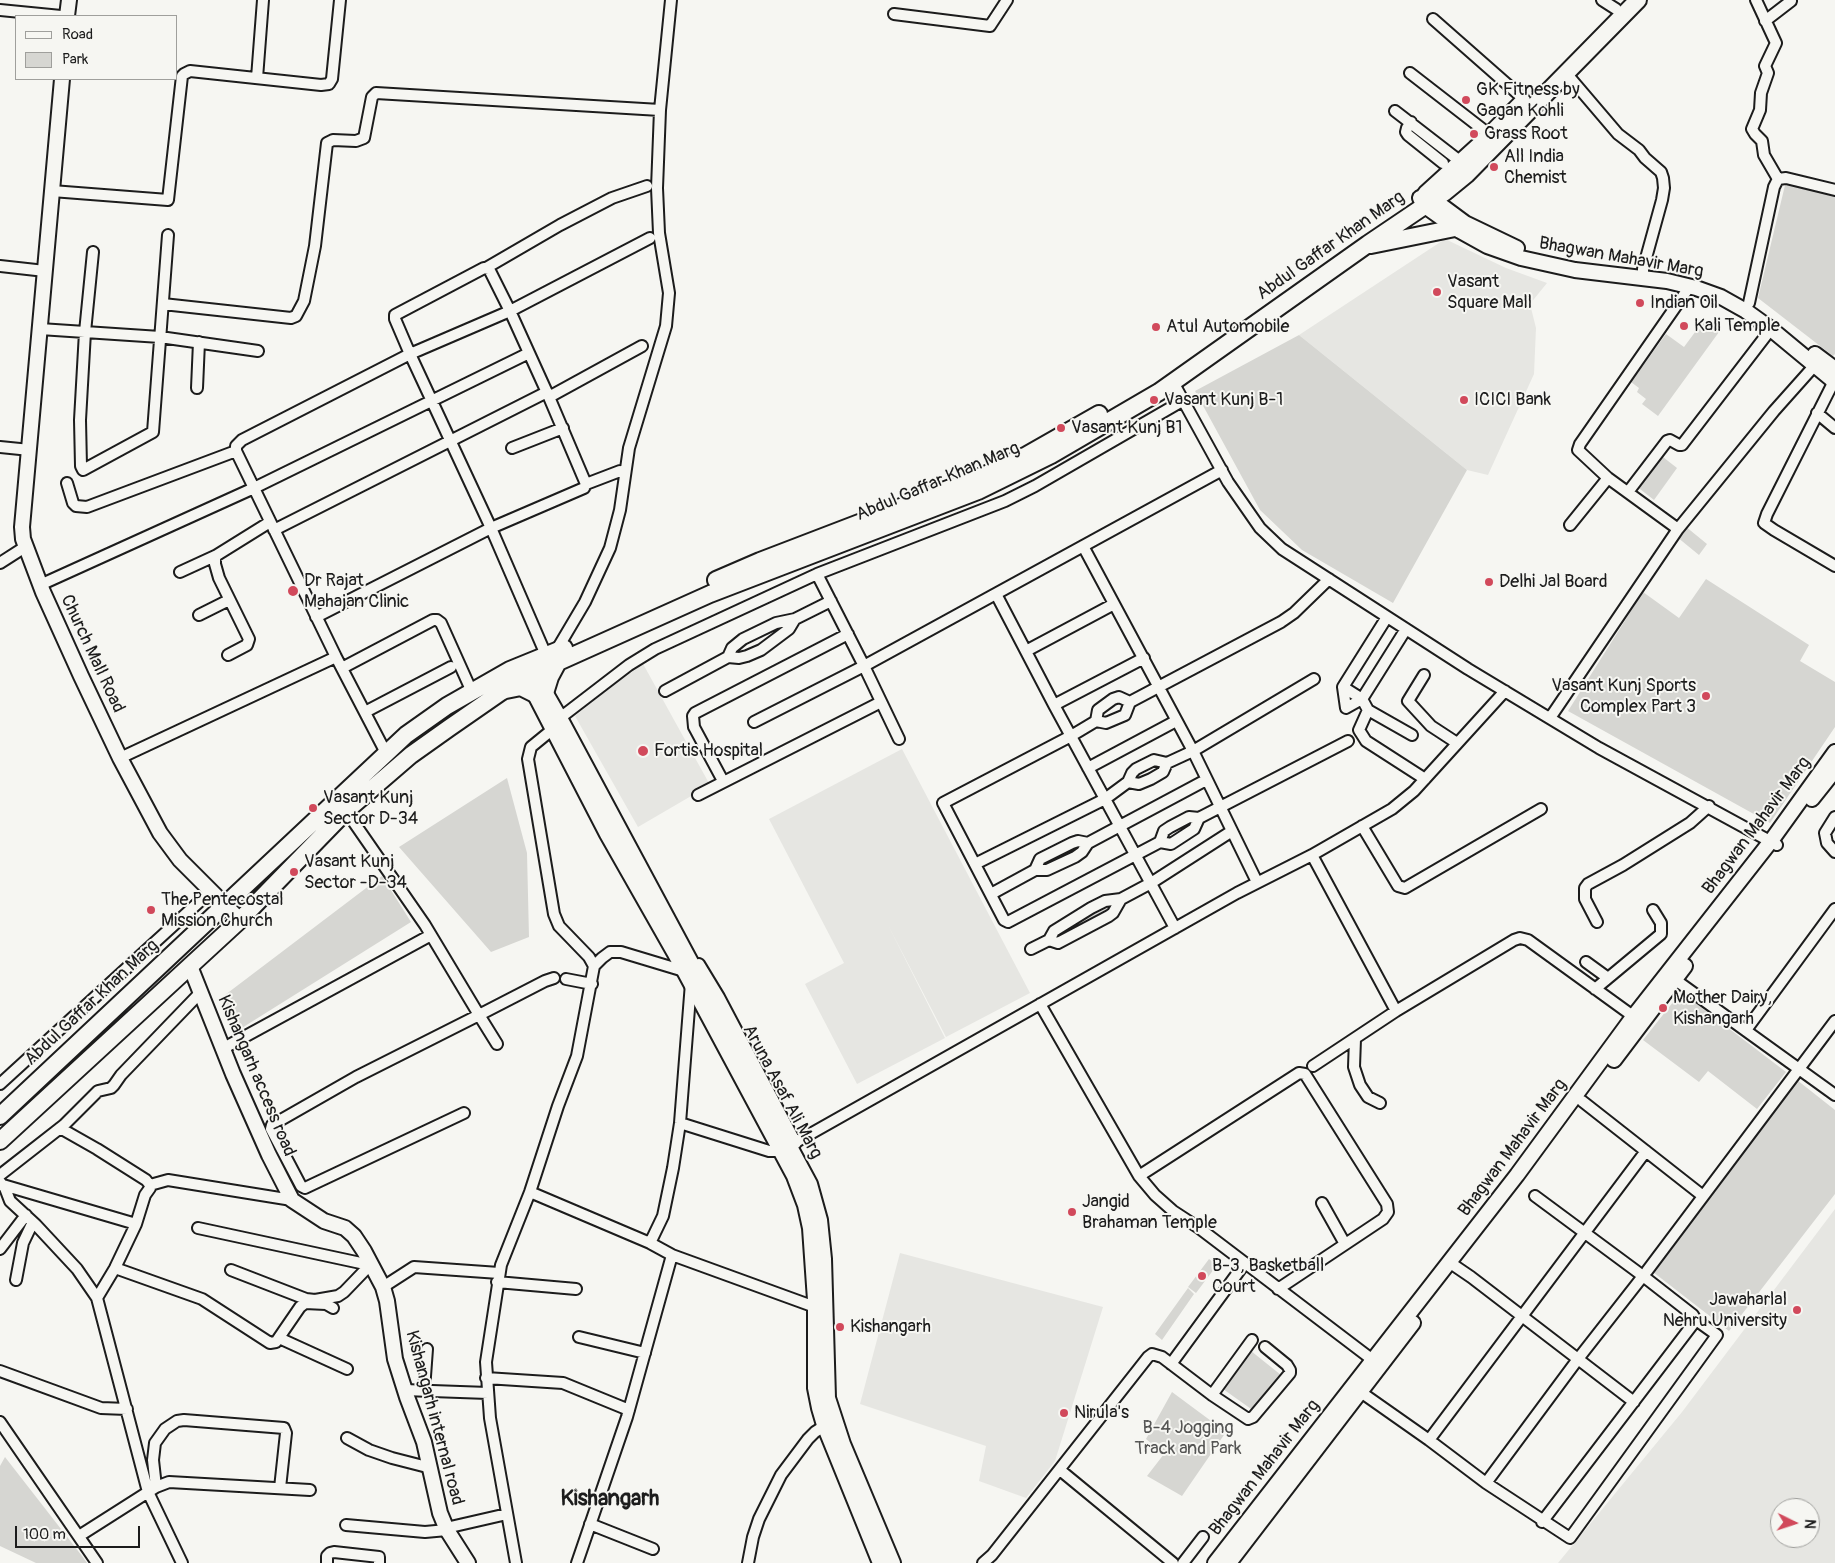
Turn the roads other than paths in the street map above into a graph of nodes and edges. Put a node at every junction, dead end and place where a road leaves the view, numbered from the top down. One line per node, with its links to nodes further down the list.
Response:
1 (69, 0): 13 (street)
2 (262, 0): 18 (street)
3 (340, 0): 18 (street)
4 (671, 0): 21 (street)
5 (1008, 0): 11 (street)
6 (1638, 0): 17 (main road, Abdul Gaffar Khan Marg)
7 (1756, 0): 15 (street)
8 (1791, 1): 15 (street)
9 (1614, 3): 20 (main road, Abdul Gaffar Khan Marg)
10 (0, 10): 12 (street)
11 (894, 14)
12 (51, 15)
13 (67, 15)
14 (1433, 19): 20 (street)
15 (1765, 21): 27 (street)
16 (1410, 72): 24 (street)
17 (1566, 73): 31 (main road, Abdul Gaffar Khan Marg); 40 (street)
18 (257, 78): 30 (street)
19 (62, 80): 30 (street, Church Mall Road)
20 (1525, 100): 24 (main road, Abdul Gaffar Khan Marg)
21 (660, 110): 43 (street); 101 (street)
22 (1395, 111): 23 (street)
23 (1410, 122): 25 (street); 26 (street)
24 (1490, 135): 25 (main road, Abdul Gaffar Khan Marg)
25 (1461, 162): 31 (main road, Abdul Gaffar Khan Marg)
26 (1443, 163)
27 (1778, 178): 29 (street); 42 (street)
28 (647, 186): 38 (street)
29 (1835, 190)
30 (52, 191): 39 (street, Church Mall Road)
31 (1427, 199): 32 (street, Bhagwan Mahavir Marg); 35 (main road, Abdul Gaffar Khan Marg); 40 (street, Bhagwan Mahavir Marg); 101 (main road, Abdul Gaffar Khan Marg)
32 (1455, 228): 35 (main road); 40 (street, Bhagwan Mahavir Marg)
33 (168, 235): 43 (street)
34 (650, 238): 44 (street)
35 (1364, 247): 56 (main road, Abdul Gaffar Khan Marg)
36 (94, 252): 47 (street)
37 (0, 266): 39 (street)
38 (486, 268): 44 (street); 52 (street)
39 (45, 271): 45 (street, Church Mall Road)
40 (1643, 273): 41 (street, Bhagwan Mahavir Marg); 42 (street, Bhagwan Mahavir Marg)
41 (1690, 286): 46 (street, Bhagwan Mahavir Marg); 71 (street)
42 (1749, 303): 55 (street, Bhagwan Mahavir Marg)
43 (163, 304): 48 (street)
44 (510, 311): 52 (street); 53 (street)
45 (40, 329): 47 (street); 67 (street, Church Mall Road)
46 (1771, 329): 54 (street, Bhagwan Mahavir Marg); 75 (street)
47 (85, 332): 48 (street); 48 (street)
48 (160, 337): 49 (street)
49 (199, 342): 51 (street); 57 (street)
50 (642, 346): 58 (street)
51 (258, 351)
52 (410, 354): 60 (street); 68 (street)
53 (529, 354): 58 (street); 60 (street)
54 (1815, 365): 55 (street, Bhagwan Mahavir Marg); 79 (street)
55 (1834, 377): 61 (street)
56 (1173, 382): 59 (street); 101 (main road, Abdul Gaffar Khan Marg)
57 (196, 388)
58 (548, 395): 62 (street); 64 (street)
59 (1184, 400): 69 (street); 86 (street)
60 (432, 401): 64 (street); 74 (street)
61 (1818, 413): 63 (street); 84 (street)
62 (563, 428): 66 (street); 73 (street)
63 (1835, 428)
64 (450, 442): 77 (street); 78 (street)
65 (0, 448): 67 (street)
66 (512, 448)
67 (30, 450): 81 (street, Church Mall Road)
68 (236, 451): 72 (street); 74 (street)
69 (1222, 470): 80 (street); 87 (street)
70 (620, 471): 73 (street)
71 (1608, 478): 75 (street); 76 (street)
72 (67, 483)
73 (586, 484): 78 (street)
74 (254, 488): 77 (street); 88 (street)
75 (1628, 492): 79 (street)
76 (1570, 525)
77 (272, 526): 82 (street); 94 (street)
78 (491, 528): 94 (street); 101 (street)
79 (1678, 530): 124 (street)
80 (1083, 546): 89 (street); 92 (street)
81 (25, 547): 83 (street); 88 (street, Church Mall Road)
82 (217, 555): 85 (street); 90 (street)
83 (0, 563)
84 (1835, 566)
85 (180, 572)
86 (817, 574): 91 (street); 128 (street)
87 (1329, 579): 95 (street); 111 (street)
88 (40, 585): 137 (street, Church Mall Road)
89 (996, 594): 99 (street); 105 (street)
90 (229, 600): 93 (street); 100 (street)
91 (830, 601): 96 (street); 98 (street)
92 (1114, 604): 99 (street); 104 (street)
93 (199, 615)
94 (316, 617): 102 (street)
95 (1387, 617): 97 (street); 112 (street)
96 (795, 619): 103 (street); 103 (street)
97 (1406, 629): 114 (street); 118 (street)
98 (848, 634): 105 (street); 143 (street)
99 (1026, 652): 121 (street)
100 (228, 655)
101 (553, 656): 108 (main road); 117 (main road)
102 (336, 657): 107 (street); 137 (street)
103 (728, 657): 113 (street)
104 (1144, 658): 111 (street); 121 (street)
105 (864, 666): 119 (street); 127 (street)
106 (451, 667): 123 (street)
107 (342, 668): 115 (street); 123 (street)
108 (523, 669): 115 (main road, Abdul Gaffar Khan Marg); 116 (main road); 117 (street, Aruna Asaf Ali Marg)
109 (1424, 675): 133 (street)
110 (1314, 679): 134 (street)
111 (1158, 687): 120 (street); 126 (street)
112 (1343, 687): 118 (street); 118 (street)
113 (665, 691)
114 (1505, 691): 124 (street); 133 (street)
115 (472, 692): 136 (main road, Abdul Gaffar Khan Marg)
116 (501, 692): 117 (main road); 150 (main road)
117 (540, 693): 128 (street, Aruna Asaf Ali Marg)
118 (1362, 699): 122 (street)
119 (881, 702): 131 (street); 143 (street)
120 (1130, 702): 125 (street); 125 (street)
121 (1054, 705): 130 (street)
122 (1368, 710): 129 (street); 141 (street)
123 (365, 712): 136 (street)
124 (1550, 718): 148 (street)
125 (1096, 721): 130 (street)
126 (1176, 721): 134 (street); 139 (street)
127 (754, 722)
128 (557, 723): 179 (street); 180 (street, Aruna Asaf Ali Marg); 208 (street, Aruna Asaf Ali Marg)
129 (1412, 735)
130 (1071, 736): 139 (street); 162 (street)
131 (899, 739)
132 (1348, 741): 147 (street)
133 (1457, 743): 141 (street)
134 (1193, 751): 138 (street); 142 (street)
135 (1835, 752): 158 (street, Bhagwan Mahavir Marg)
136 (386, 753): 168 (main road, Abdul Gaffar Khan Marg)
137 (120, 758): 165 (street, Church Mall Road)
138 (1167, 763): 144 (street); 144 (street)
139 (1088, 768): 146 (street)
140 (1835, 770): 158 (street, Bhagwan Mahavir Marg)
141 (1425, 779): 154 (street)
142 (1206, 780): 147 (street); 155 (street)
143 (723, 782): 145 (street)
144 (1128, 782): 146 (street)
145 (698, 795)
146 (1105, 799): 155 (street); 162 (street)
147 (1220, 806): 151 (street); 156 (street)
148 (1709, 806): 158 (street); 172 (street)
149 (1541, 809): 154 (street)
150 (346, 811): 171 (main road); 174 (street)
151 (1199, 818): 157 (street); 157 (street)
152 (1835, 818): 159 (street)
153 (623, 825): 208 (street)
154 (1362, 826): 161 (street)
155 (1120, 827): 160 (street); 166 (street)
156 (1232, 831): 163 (street); 164 (street)
157 (1160, 842): 160 (street)
158 (1774, 843): 181 (street, Bhagwan Mahavir Marg)
159 (1835, 852)
160 (1135, 855): 164 (street); 166 (street)
161 (1312, 855): 163 (street); 189 (street)
162 (975, 864): 166 (street)
163 (1257, 882): 173 (street)
164 (1150, 883): 167 (street); 173 (street)
165 (211, 891): 168 (street, Church Mall Road); 199 (street)
166 (991, 894)
167 (1122, 899): 175 (street); 175 (street)
168 (225, 906): 171 (street, Church Mall Road); 204 (main road, Abdul Gaffar Khan Marg)
169 (1835, 909): 193 (street)
170 (1652, 910): 183 (street)
171 (240, 920): 178 (main road)
172 (1597, 922)
173 (1175, 928): 188 (street)
174 (431, 934): 190 (street); 196 (street)
175 (1049, 940): 176 (street)
176 (1031, 949)
177 (1586, 962): 183 (street)
178 (190, 966): 187 (street, Kishangarh access road); 207 (main road)
179 (594, 966): 180 (street); 185 (street)
180 (687, 977): 205 (street); 208 (street, Aruna Asaf Ali Marg)
181 (1672, 977): 191 (street, Bhagwan Mahavir Marg); 193 (street)
182 (554, 978): 190 (street)
183 (1608, 978): 186 (street)
184 (566, 979): 185 (street)
185 (592, 984): 213 (street)
186 (1595, 989): 189 (street); 191 (street)
187 (200, 994): 196 (street, Kishangarh access road); 206 (street)
188 (1040, 1004): 208 (street); 210 (street)
189 (1396, 1011): 194 (street)
190 (479, 1015): 195 (street); 203 (street)
191 (1638, 1020): 201 (street, Bhagwan Mahavir Marg); 228 (street, Bhagwan Mahavir Marg)
192 (1835, 1021): 198 (street)
193 (1746, 1030): 198 (street)
194 (1355, 1039): 197 (street); 202 (street)
195 (497, 1044)
196 (222, 1049): 216 (street, Kishangarh access road)
197 (1313, 1066)
198 (1798, 1069): 200 (street); 215 (street)
199 (0, 1084)
200 (1835, 1095)
201 (1582, 1101): 209 (street); 228 (street, Bhagwan Mahavir Marg)
202 (1380, 1103)
203 (459, 1115)
204 (0, 1116)
205 (680, 1123): 208 (street); 222 (street)
206 (60, 1128): 211 (street); 212 (street)
207 (0, 1141)
208 (789, 1147): 239 (street, Aruna Asaf Ali Marg); 263 (street, Aruna Asaf Ali Marg)
209 (1646, 1151): 215 (street); 221 (street)
210 (1139, 1176): 223 (street); 226 (street)
211 (1, 1181): 218 (street); 219 (street)
212 (150, 1185): 216 (street); 219 (street)
213 (530, 1192): 222 (street); 232 (street)
214 (1535, 1196): 221 (street)
215 (1703, 1196): 231 (street)
216 (292, 1200): 227 (street, Kishangarh internal road)
217 (1322, 1203): 223 (street)
218 (29, 1219): 224 (street); 233 (street); 237 (street)
219 (136, 1224): 229 (street)
220 (198, 1228): 227 (street)
221 (1584, 1233): 231 (street); 240 (street)
222 (650, 1243): 225 (street)
223 (1345, 1244): 235 (street)
224 (0, 1248)
225 (672, 1255): 239 (street); 247 (street)
226 (1245, 1263): 235 (street); 250 (street)
227 (370, 1265): 230 (street); 234 (street, Kishangarh internal road)
228 (1453, 1265): 240 (street); 249 (street, Bhagwan Mahavir Marg)
229 (115, 1268): 237 (street); 243 (street)
230 (231, 1270)
231 (1645, 1273): 241 (street); 248 (street)
232 (498, 1278): 234 (street); 236 (street); 253 (street)
233 (16, 1280)
234 (382, 1288): 255 (street, Kishangarh internal road)
235 (1278, 1289): 249 (street)
236 (576, 1290)
237 (97, 1298): 260 (street)
238 (333, 1308): 243 (street)
239 (815, 1308): 263 (street, Aruna Asaf Ali Marg)
240 (1523, 1317): 248 (street); 265 (street)
241 (1696, 1320): 259 (street); 273 (street)
242 (578, 1337): 247 (street)
243 (279, 1338): 251 (street)
244 (1252, 1340): 258 (street)
245 (1264, 1347): 258 (street)
246 (427, 1349): 256 (street)
247 (645, 1353): 261 (street)
248 (1578, 1359): 259 (street); 268 (street)
249 (1376, 1363): 254 (street, Bhagwan Mahavir Marg)
250 (1171, 1364): 258 (street); 267 (street)
251 (348, 1369)
252 (0, 1371): 260 (street)
253 (486, 1378): 257 (street); 261 (street)
254 (1356, 1389): 265 (street); 280 (street, Bhagwan Mahavir Marg)
255 (404, 1390): 256 (street); 266 (street, Kishangarh internal road)
256 (424, 1390): 257 (street)
257 (488, 1393): 272 (street)
258 (1212, 1395)
259 (1634, 1402): 273 (street)
260 (127, 1409): 270 (street)
261 (629, 1410): 274 (street)
262 (0, 1422): 277 (street)
263 (829, 1423): 288 (street); 289 (street, Aruna Asaf Ali Marg); 290 (street, Aruna Asaf Ali Marg)
264 (346, 1438): 266 (street)
265 (1429, 1440): 268 (street)
266 (431, 1468): 276 (street, Kishangarh internal road)
267 (1060, 1470): 291 (street); 292 (street)
268 (1486, 1483): 273 (street)
269 (280, 1488): 270 (street); 270 (street); 271 (street)
270 (152, 1489): 277 (street); 283 (street)
271 (310, 1490)
272 (507, 1514): 276 (street); 286 (street)
273 (1542, 1522)
274 (590, 1524): 279 (street); 287 (street)
275 (346, 1526): 276 (street)
276 (446, 1529): 285 (street, Kishangarh internal road)
277 (80, 1536): 282 (street)
278 (1202, 1536): 293 (street)
279 (653, 1549)
280 (1231, 1554): 294 (street, Bhagwan Mahavir Marg)
281 (323, 1561): 284 (street)
282 (97, 1563)
283 (182, 1563)
284 (378, 1563)
285 (468, 1563)
286 (516, 1563)
287 (577, 1563)
288 (748, 1563)
289 (880, 1563)
290 (893, 1563)
291 (984, 1563)
292 (1174, 1563)
293 (1183, 1563)
294 (1215, 1563)

